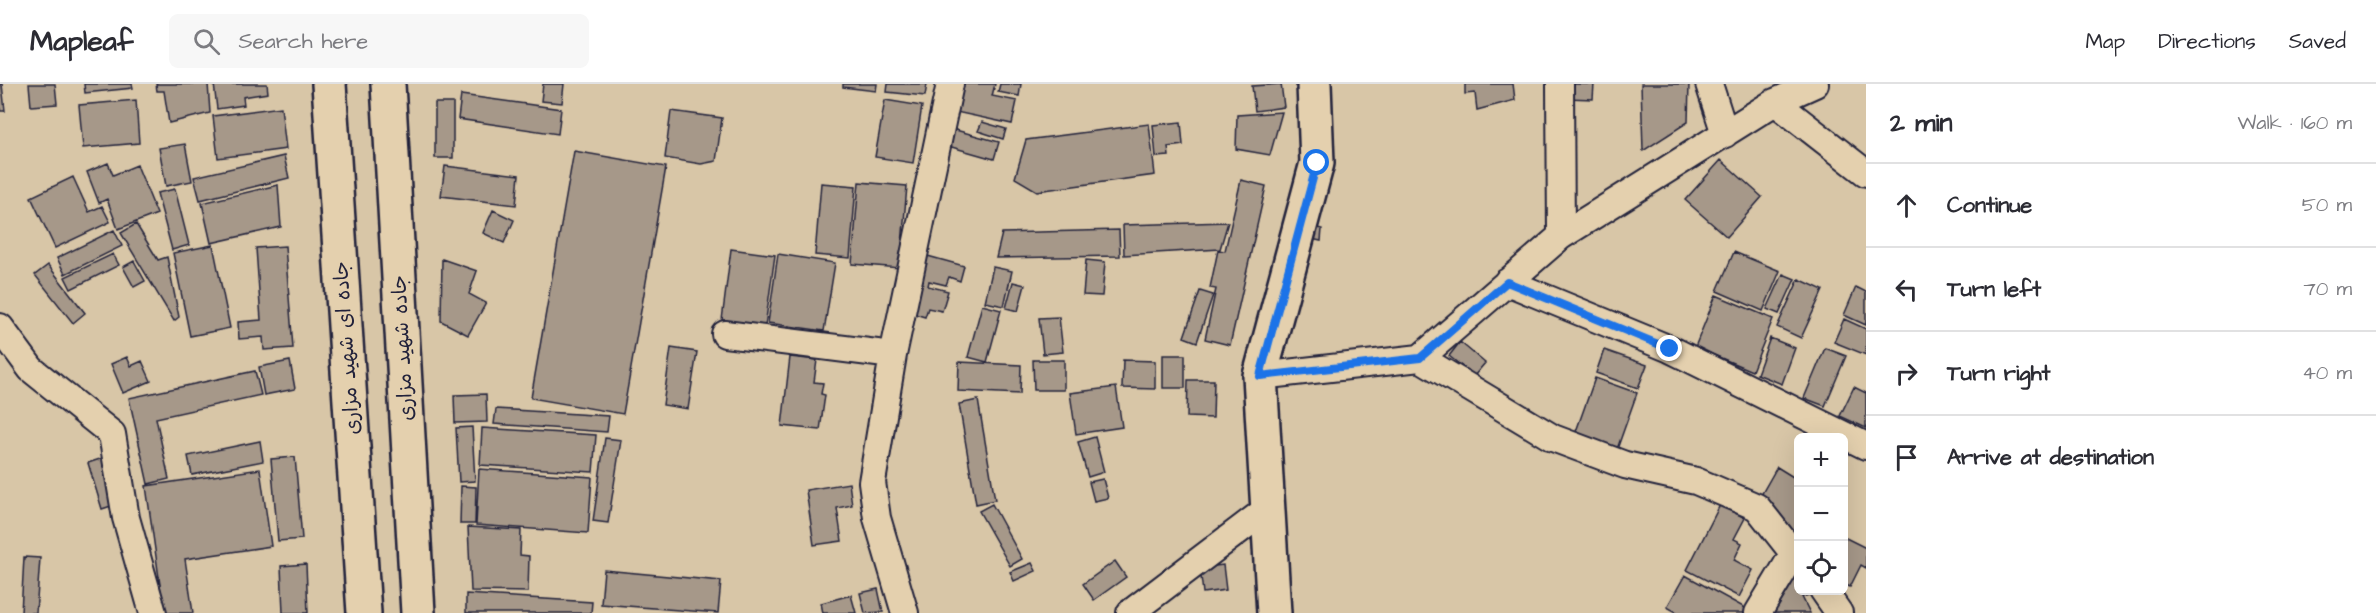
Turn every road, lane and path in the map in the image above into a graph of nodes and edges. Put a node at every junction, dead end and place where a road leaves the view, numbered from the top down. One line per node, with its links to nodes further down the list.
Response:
1 (329, 84): 24 (main road, جاده ای شهید مزاری)
2 (388, 84): 25 (main road, جاده شهید مزاری)
3 (950, 84): 15 (street)
4 (1314, 84): 17 (main road)
5 (1560, 84): 11 (street)
6 (1709, 84): 9 (street)
7 (1815, 84): 8 (street)
8 (1775, 102): 9 (street); 10 (street)
9 (1725, 134): 11 (street)
10 (1866, 173)
11 (1561, 236): 12 (street)
12 (1507, 282): 16 (street); 18 (street)
13 (0, 327): 23 (street)
14 (725, 334): 15 (street)
15 (893, 355): 26 (street)
16 (1420, 358): 17 (street); 20 (street)
17 (1260, 376): 19 (main road)
18 (1866, 446)
19 (1266, 509): 27 (street); 28 (main road)
20 (1794, 553)
21 (1794, 559): 29 (street)
22 (1826, 595): 30 (street)
23 (153, 613)
24 (364, 613)
25 (418, 613)
26 (905, 613)
27 (1130, 613)
28 (1274, 613)
29 (1758, 613)
30 (1839, 613)

